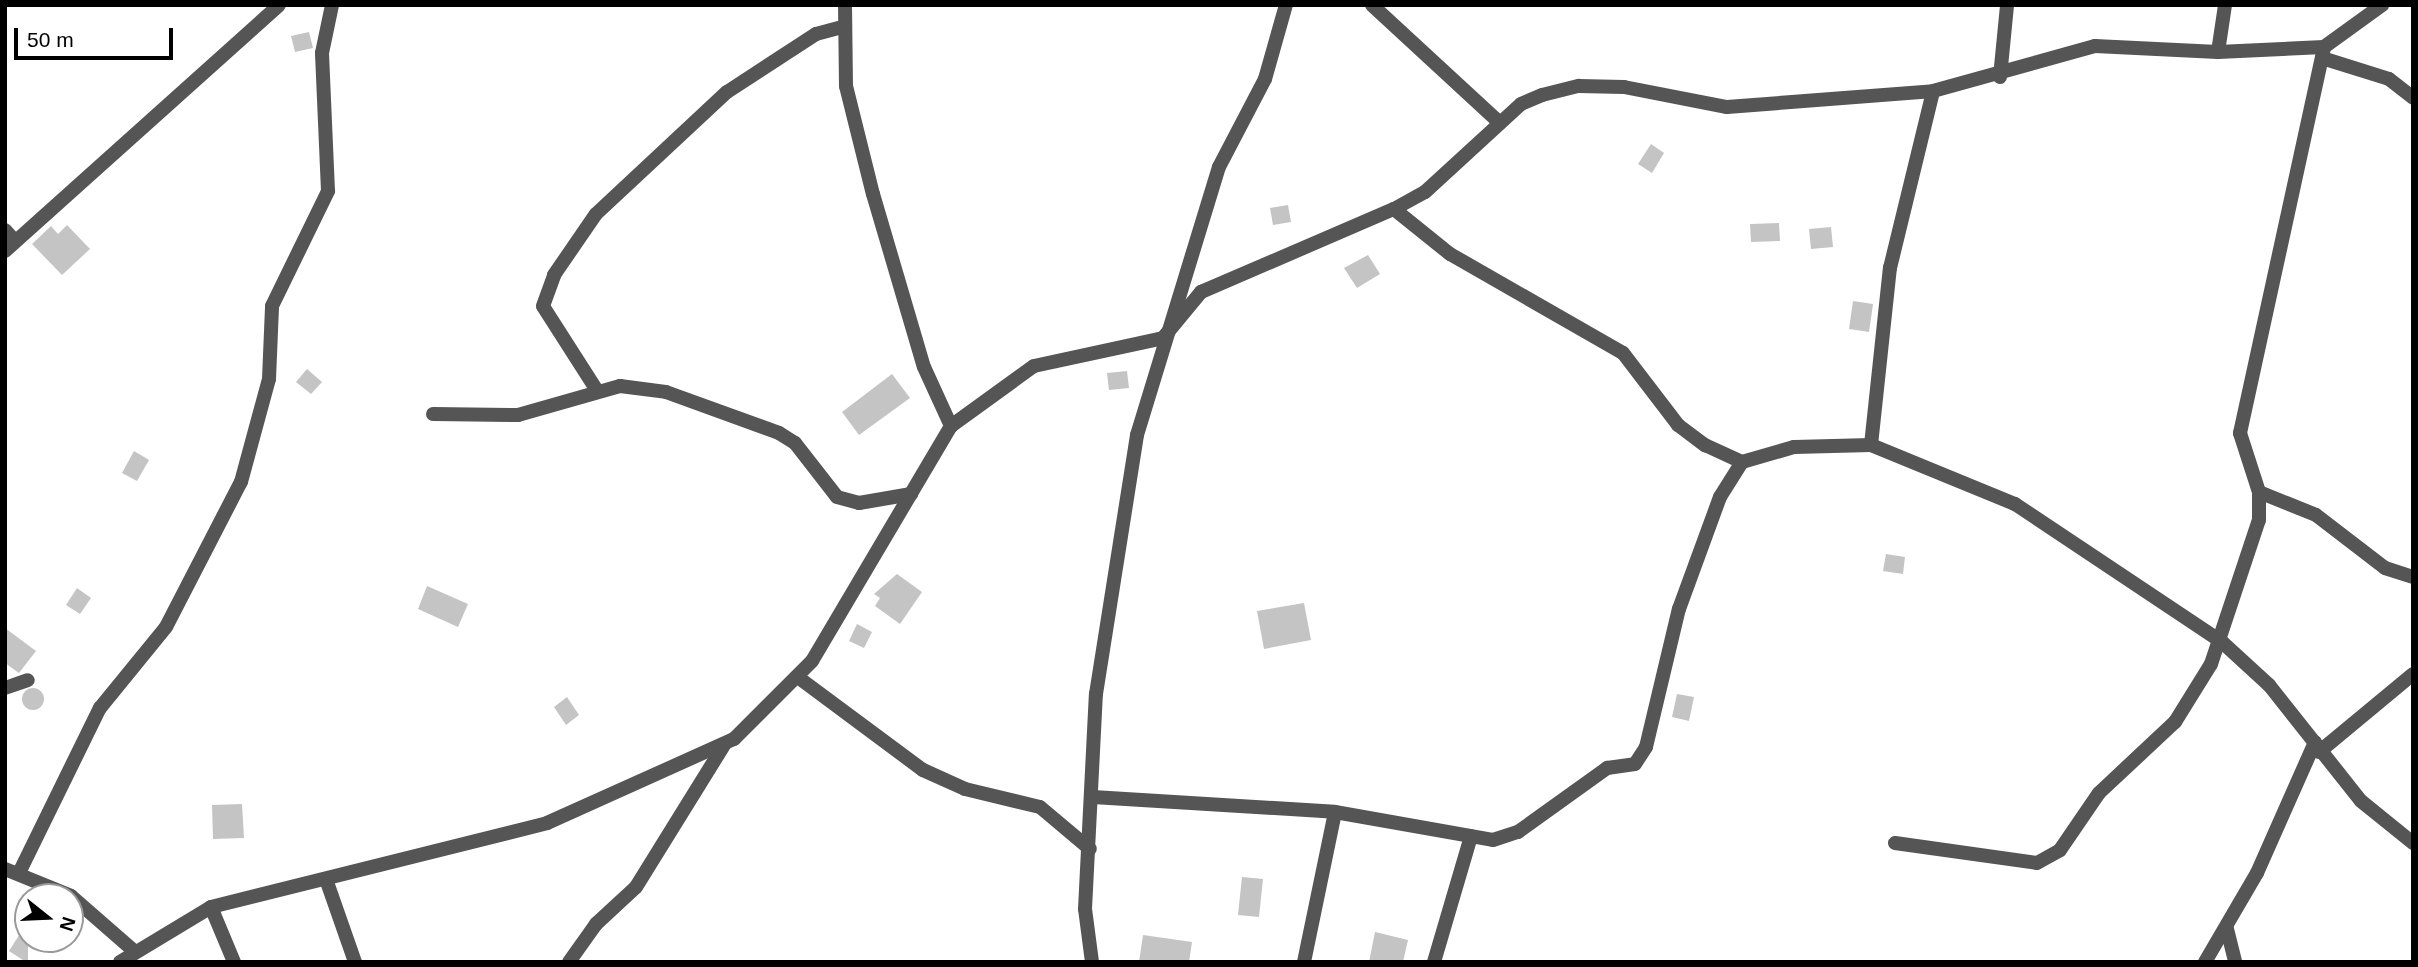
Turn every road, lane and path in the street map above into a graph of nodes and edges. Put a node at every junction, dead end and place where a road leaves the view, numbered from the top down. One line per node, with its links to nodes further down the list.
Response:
1 (279, 5): 17 (street)
2 (332, 5): 40 (street)
3 (845, 5): 9 (street)
4 (1286, 5): 18 (street)
5 (1372, 5): 15 (street)
6 (2007, 5): 12 (street)
7 (2225, 5): 10 (street)
8 (2382, 5): 11 (street)
9 (845, 26): 19 (street); 21 (street)
10 (2218, 52): 11 (street); 12 (street)
11 (2323, 53): 14 (street); 24 (street)
12 (2000, 77): 13 (street)
13 (1933, 91): 15 (street); 22 (street)
14 (2413, 98)
15 (1500, 123): 16 (street)
16 (1394, 209): 18 (street); 23 (street)
17 (9, 241)
18 (1163, 338): 21 (street); 34 (street)
19 (596, 389): 20 (street); 25 (street)
20 (433, 414)
21 (951, 426): 25 (street)
22 (1871, 445): 23 (street); 27 (street)
23 (1742, 462): 36 (street)
24 (2259, 492): 26 (street); 27 (street)
25 (911, 494): 29 (street)
26 (2413, 576)
27 (2222, 642): 33 (street); 37 (street)
28 (2413, 674): 33 (street)
29 (799, 678): 32 (street); 39 (street)
30 (28, 680): 31 (street)
31 (5, 688)
32 (724, 745): 41 (street); 48 (street)
33 (2317, 747): 38 (street); 43 (street)
34 (1093, 797): 35 (street); 39 (street)
35 (1335, 812): 36 (street); 50 (street)
36 (1471, 836): 51 (street)
37 (1895, 843)
38 (2413, 843)
39 (1090, 849): 49 (street)
40 (12, 871): 44 (street)
41 (327, 882): 42 (street); 47 (street)
42 (211, 907): 44 (street); 46 (street)
43 (2227, 929): 52 (street); 53 (street)
44 (134, 951): 45 (street)
45 (120, 962)
46 (234, 962)
47 (355, 962)
48 (569, 962)
49 (1092, 962)
50 (1304, 962)
51 (1434, 962)
52 (2205, 962)
53 (2235, 962)

